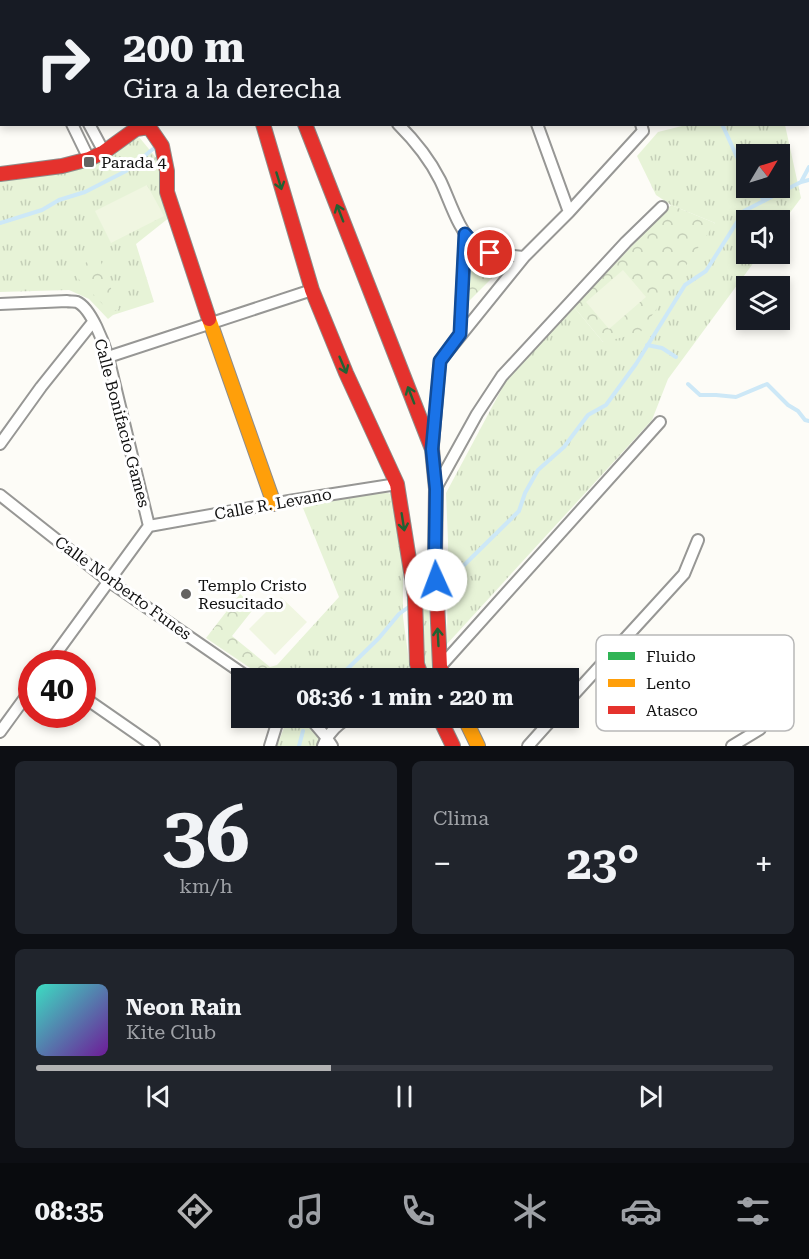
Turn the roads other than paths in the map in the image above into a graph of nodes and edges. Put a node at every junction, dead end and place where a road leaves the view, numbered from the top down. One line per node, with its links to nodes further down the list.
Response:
1 (73, 126): 10 (street)
2 (90, 126): 9 (street)
3 (149, 126): 9 (street); 19 (street)
4 (264, 126): 16 (street, one-way to 16)
5 (306, 126): 24 (street, one-way to 5)
6 (400, 126): 14 (street)
7 (538, 126): 13 (street)
8 (642, 126): 13 (street)
9 (104, 152): 10 (street)
10 (89, 159): 11 (street)
11 (0, 174)
12 (662, 207): 26 (street)
13 (569, 212): 15 (street)
14 (465, 234): 15 (street); 20 (street)
15 (524, 257): 20 (street)
16 (312, 290): 19 (street); 25 (street, one-way to 25)
17 (0, 304): 18 (street, Calle Bonifacio Games)
18 (93, 322): 21 (street, Calle Bonifacio Games); 23 (street)
19 (210, 324): 21 (street); 28 (street)
20 (460, 334): 24 (street)
21 (108, 357): 29 (street, Calle Bonifacio Games)
22 (660, 422): 39 (street)
23 (0, 444)
24 (432, 449): 26 (street)
25 (397, 484): 28 (street, Calle R. Levano); 32 (street, one-way to 32)
26 (436, 489): 31 (street)
27 (0, 495): 33 (street, Calle Norberto Funes)
28 (274, 504): 29 (street, Calle R. Levano)
29 (149, 526): 33 (street)
30 (698, 540): 34 (street)
31 (435, 557): 32 (street); 38 (street, one-way to 31)
32 (409, 560): 37 (street)
33 (110, 582): 35 (street); 36 (street, Calle Norberto Funes)
34 (628, 635)
35 (59, 650)
36 (235, 668)
37 (418, 668)
38 (442, 668)
39 (445, 668)
40 (596, 670): 41 (street)
41 (579, 689)
42 (96, 706): 53 (street)
43 (18, 707): 51 (street)
44 (276, 728): 54 (street)
45 (317, 728): 52 (street)
46 (338, 728): 52 (street)
47 (444, 728): 55 (street)
48 (469, 728): 56 (street)
49 (544, 728): 57 (street)
50 (757, 731): 58 (street)
51 (0, 732)
52 (327, 743)
53 (154, 746)
54 (270, 746)
55 (453, 746)
56 (478, 746)
57 (528, 746)
58 (732, 746)

